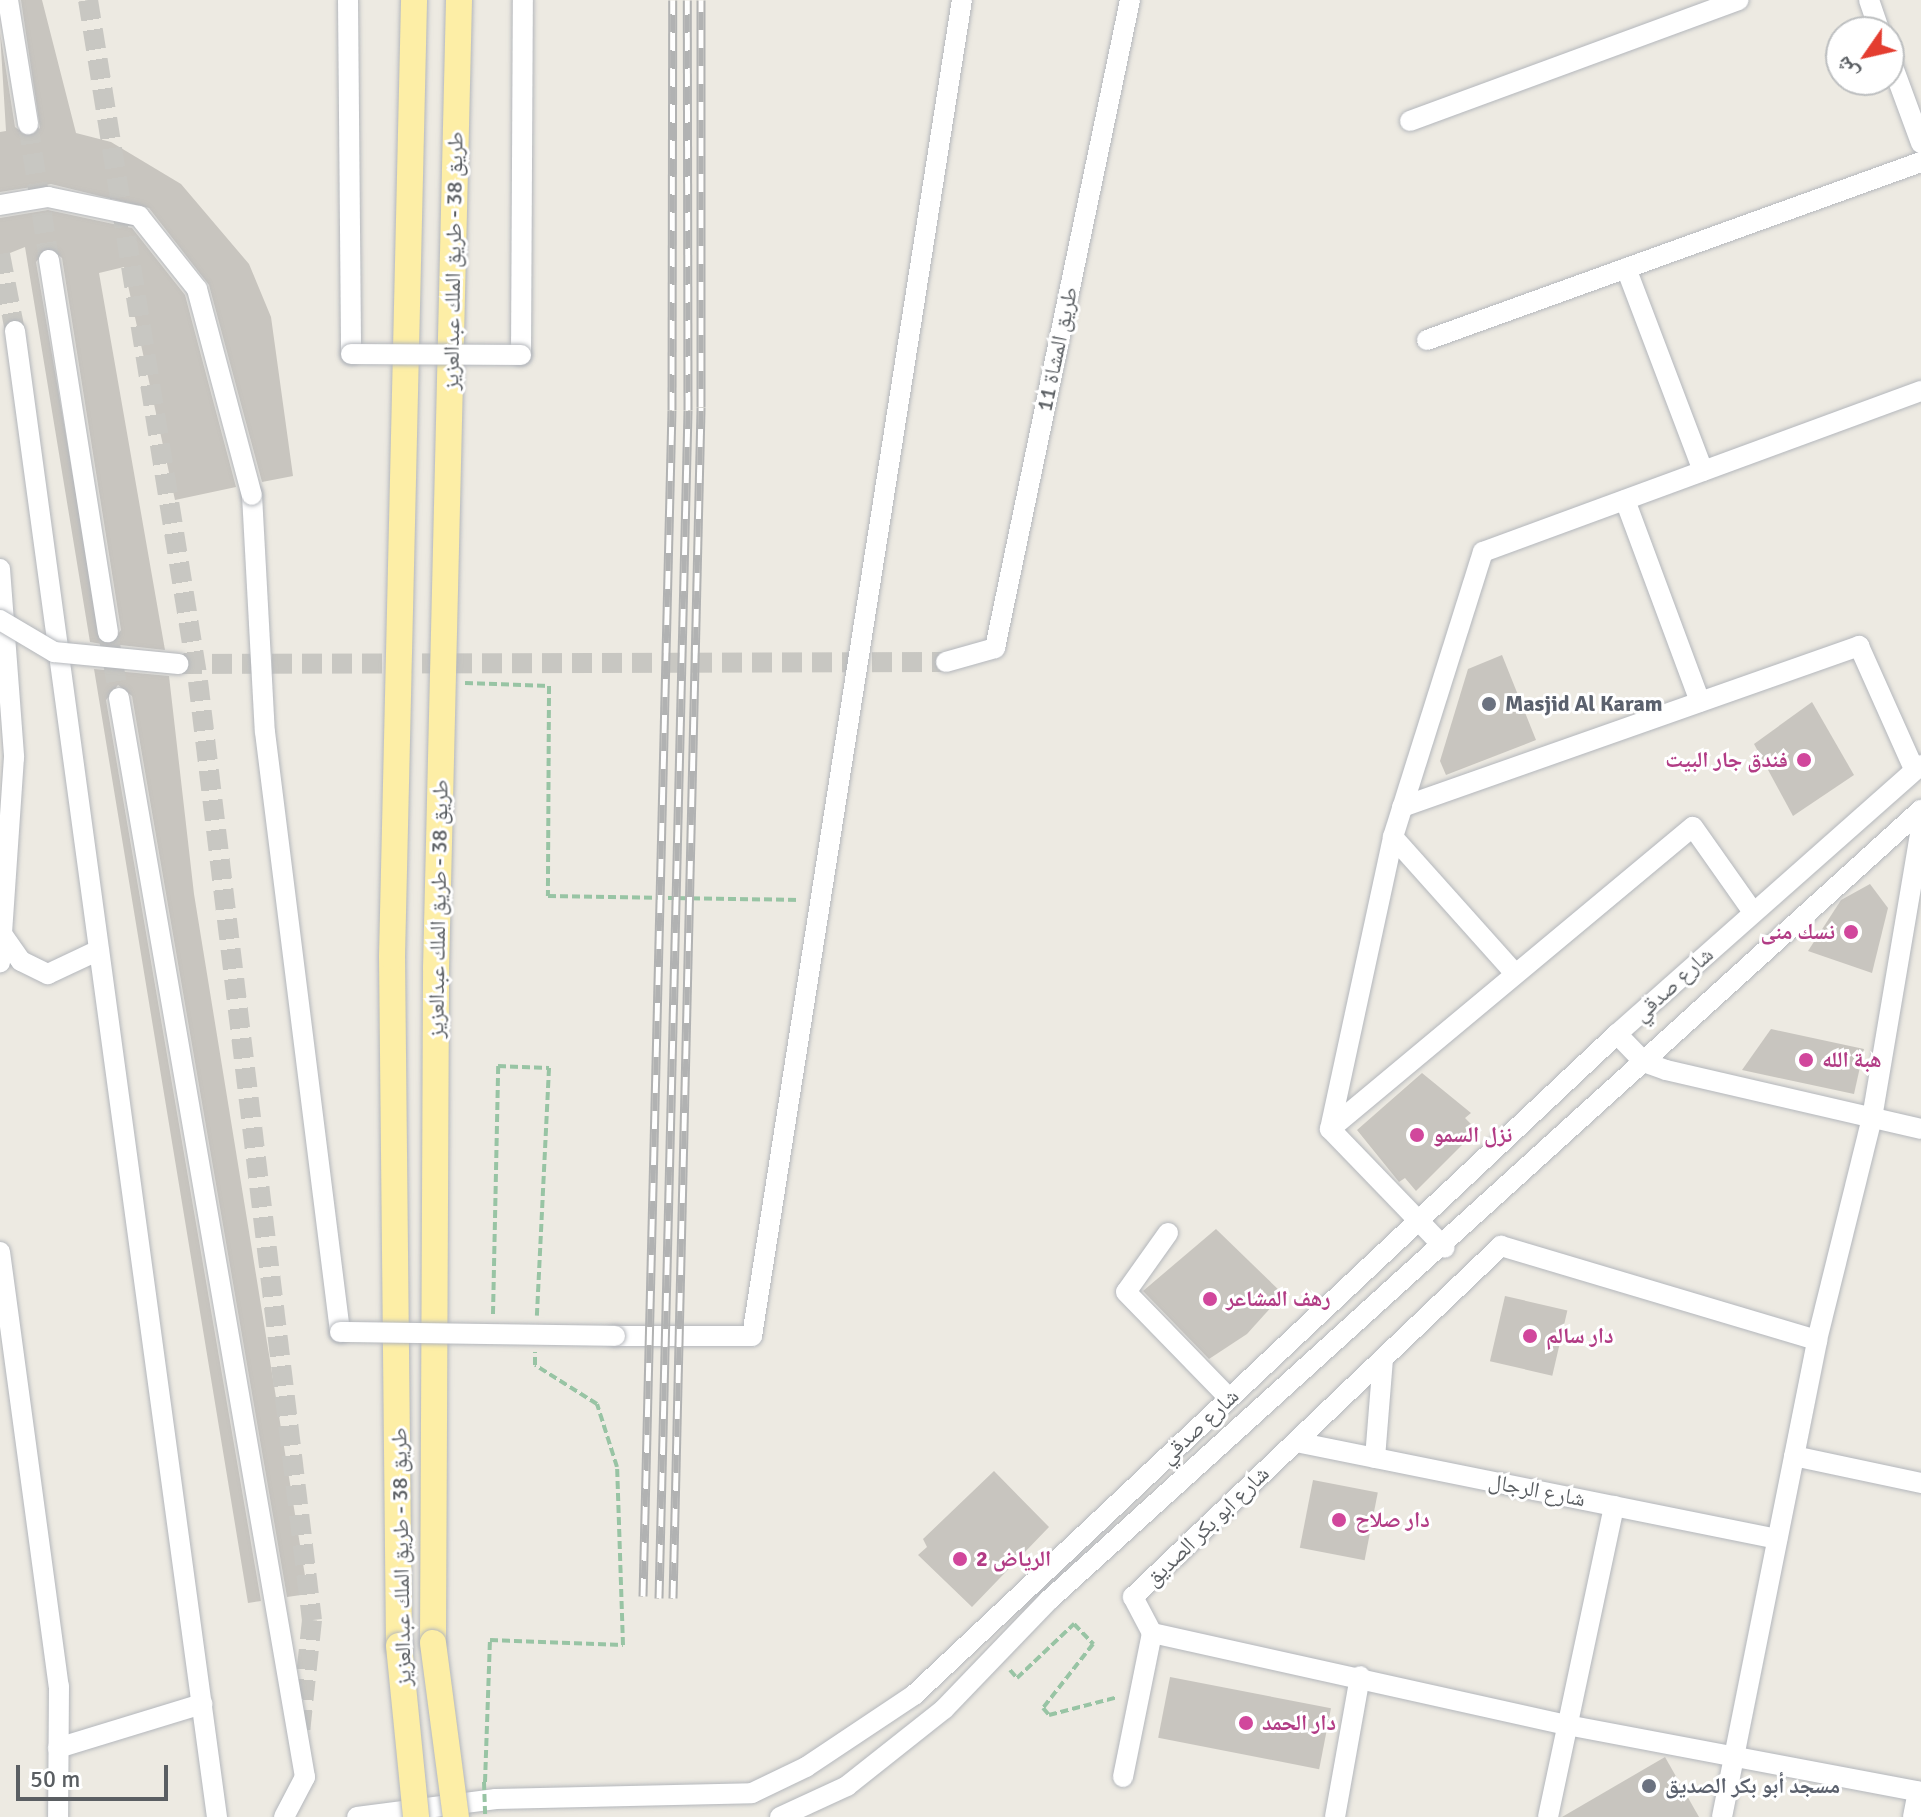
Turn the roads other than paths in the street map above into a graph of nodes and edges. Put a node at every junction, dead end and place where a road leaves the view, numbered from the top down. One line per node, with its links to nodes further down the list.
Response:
1 (8, 0): 11 (street)
2 (348, 0): 5 (street, bridge)
3 (414, 0): 71 (main road, طريق 38 - طريق الملك عبدالعزيز, bridge)
4 (459, 0): 72 (main road, طريق 38 - طريق الملك عبدالعزيز, bridge)
5 (523, 0)
6 (962, 0): 14 (street, bridge)
7 (1130, 0): 25 (street, طريق المشاة 11)
8 (1738, 0): 10 (street)
9 (1904, 96): 12 (street)
10 (1410, 121)
11 (28, 124)
12 (1921, 143)
13 (1921, 162): 16 (street)
14 (0, 205)
15 (49, 260): 24 (street)
16 (1626, 268): 18 (street); 20 (street)
17 (15, 331): 36 (street)
18 (1427, 340)
19 (1921, 391): 20 (street)
20 (1703, 471): 21 (street)
21 (1625, 500): 28 (street); 30 (street)
22 (0, 569): 35 (street)
23 (0, 620): 26 (street, bridge)
24 (108, 632)
25 (946, 662)
26 (178, 664)
27 (119, 698): 69 (street)
28 (1700, 702): 29 (street); 30 (street)
29 (1918, 767): 34 (street, شارع صدقي)
30 (1402, 807): 33 (street)
31 (1921, 810): 40 (street, شارع صدقي)
32 (1921, 828): 41 (street)
33 (1393, 837): 38 (street); 42 (street)
34 (1753, 912): 38 (street); 39 (street, شارع صدقي)
35 (2, 934): 36 (street); 37 (street)
36 (99, 950): 61 (street)
37 (0, 963)
38 (1513, 971): 42 (street)
39 (1617, 1034): 40 (street); 44 (street, شارع صدقي)
40 (1644, 1062): 41 (street); 46 (street, شارع صدقي)
41 (1872, 1118): 43 (street); 48 (street)
42 (1330, 1129): 44 (street)
43 (1921, 1129)
44 (1418, 1221): 46 (street); 50 (street, شارع صدقي)
45 (1168, 1233): 50 (street)
46 (1445, 1248): 59 (street, شارع صدقي)
47 (0, 1252): 63 (street)
48 (1817, 1340): 49 (street, شارع ابو بكر الصديق); 52 (street)
49 (1383, 1359): 51 (street, شارع ابو بكر الصديق); 53 (street)
50 (1229, 1398): 58 (street, شارع صدقي)
51 (1296, 1442): 53 (street, شارع الرجال); 57 (street, شارع ابو بكر الصديق)
52 (1794, 1456): 54 (street); 56 (street)
53 (1375, 1458): 55 (street, شارع الرجال)
54 (1921, 1483)
55 (1614, 1506): 56 (street, شارع الرجال); 62 (street)
56 (1777, 1539): 64 (street)
57 (1152, 1633): 60 (street); 65 (street)
58 (978, 1635): 59 (street); 70 (street, شارع صدقي)
59 (998, 1655): 73 (street, شارع صدقي)
60 (1360, 1676): 62 (street); 74 (street)
61 (202, 1704): 63 (street); 68 (street)
62 (1567, 1725): 64 (street); 75 (street)
63 (58, 1748): 67 (street)
64 (1734, 1756): 66 (street); 76 (street)
65 (1123, 1777)
66 (1920, 1792): 77 (street)
67 (58, 1817)
68 (217, 1817)
69 (284, 1817)
70 (357, 1817)
71 (416, 1817)
72 (456, 1817)
73 (780, 1817)
74 (1335, 1817)
75 (1548, 1817)
76 (1722, 1817)
77 (1913, 1817)

